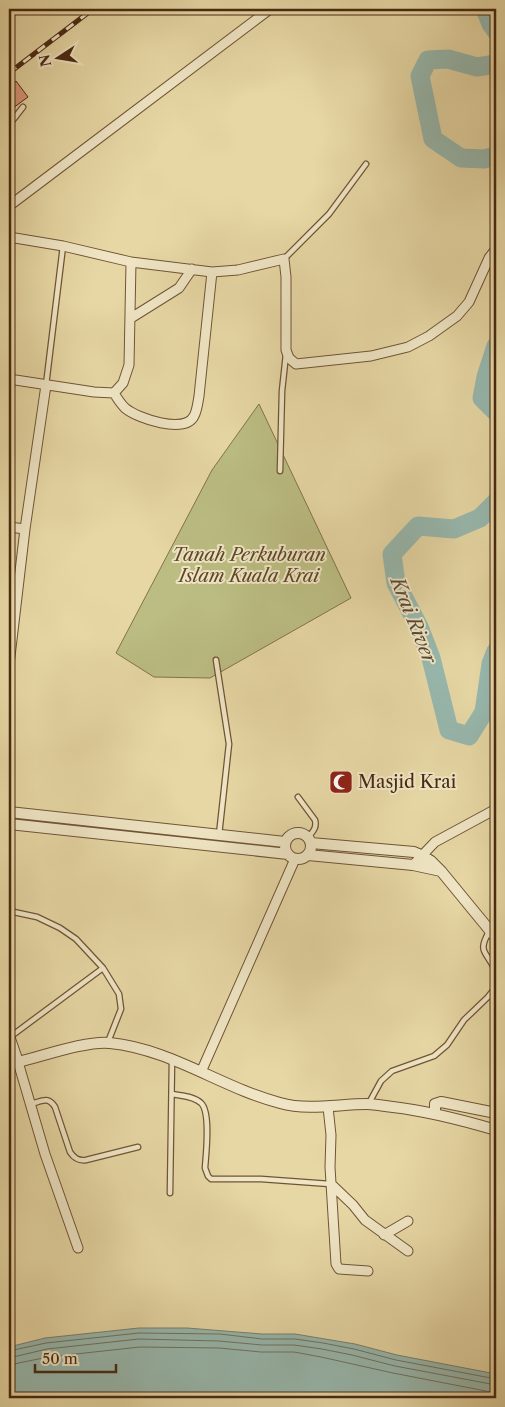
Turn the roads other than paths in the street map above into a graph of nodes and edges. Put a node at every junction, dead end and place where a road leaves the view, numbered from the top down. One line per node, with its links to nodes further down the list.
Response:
1 (270, 9): 5 (street)
2 (23, 107): 3 (lane)
3 (9, 125)
4 (366, 164): 9 (lane)
5 (9, 206)
6 (9, 237): 7 (street)
7 (63, 246): 10 (street); 16 (lane)
8 (496, 249): 14 (street)
9 (284, 260): 12 (street); 14 (street)
10 (131, 262): 11 (street); 13 (street)
11 (192, 269): 12 (street); 13 (street)
12 (212, 272): 17 (street)
13 (131, 318): 17 (street)
14 (286, 350): 18 (lane)
15 (9, 379): 16 (street)
16 (46, 385): 17 (street); 20 (street)
17 (114, 393)
18 (280, 470)
19 (9, 526): 20 (street)
20 (25, 529): 22 (street)
21 (216, 660): 27 (lane)
22 (9, 665)
23 (298, 796): 28 (lane)
24 (496, 809): 31 (street)
25 (9, 812): 27 (street)
26 (9, 824): 30 (street)
27 (219, 835): 29 (street); 30 (lane)
28 (310, 841): 29 (street); 31 (street); 32 (street)
29 (285, 842): 33 (street)
30 (218, 847): 33 (street)
31 (421, 854): 34 (street); 35 (street)
32 (308, 855): 33 (street); 34 (street)
33 (291, 857): 45 (street)
34 (413, 865): 35 (street)
35 (441, 871): 37 (street)
36 (9, 911): 38 (lane)
37 (494, 932): 39 (lane)
38 (103, 968): 41 (lane); 42 (lane)
39 (496, 973)
40 (496, 986): 48 (lane)
41 (9, 1037): 44 (street)
42 (108, 1042): 43 (street); 44 (street)
43 (172, 1060): 45 (street); 46 (lane)
44 (18, 1062): 47 (street)
45 (201, 1072): 49 (street)
46 (172, 1094): 54 (lane); 55 (lane)
47 (31, 1104): 53 (lane); 58 (street)
48 (368, 1104): 49 (street); 50 (street)
49 (328, 1107): 54 (street)
50 (434, 1113): 51 (street); 52 (street)
51 (496, 1113)
52 (496, 1130)
53 (138, 1147)
54 (331, 1184): 57 (street); 60 (street)
55 (170, 1193)
56 (408, 1221): 57 (street)
57 (384, 1235): 59 (street)
58 (78, 1248)
59 (408, 1251)
60 (368, 1271)

